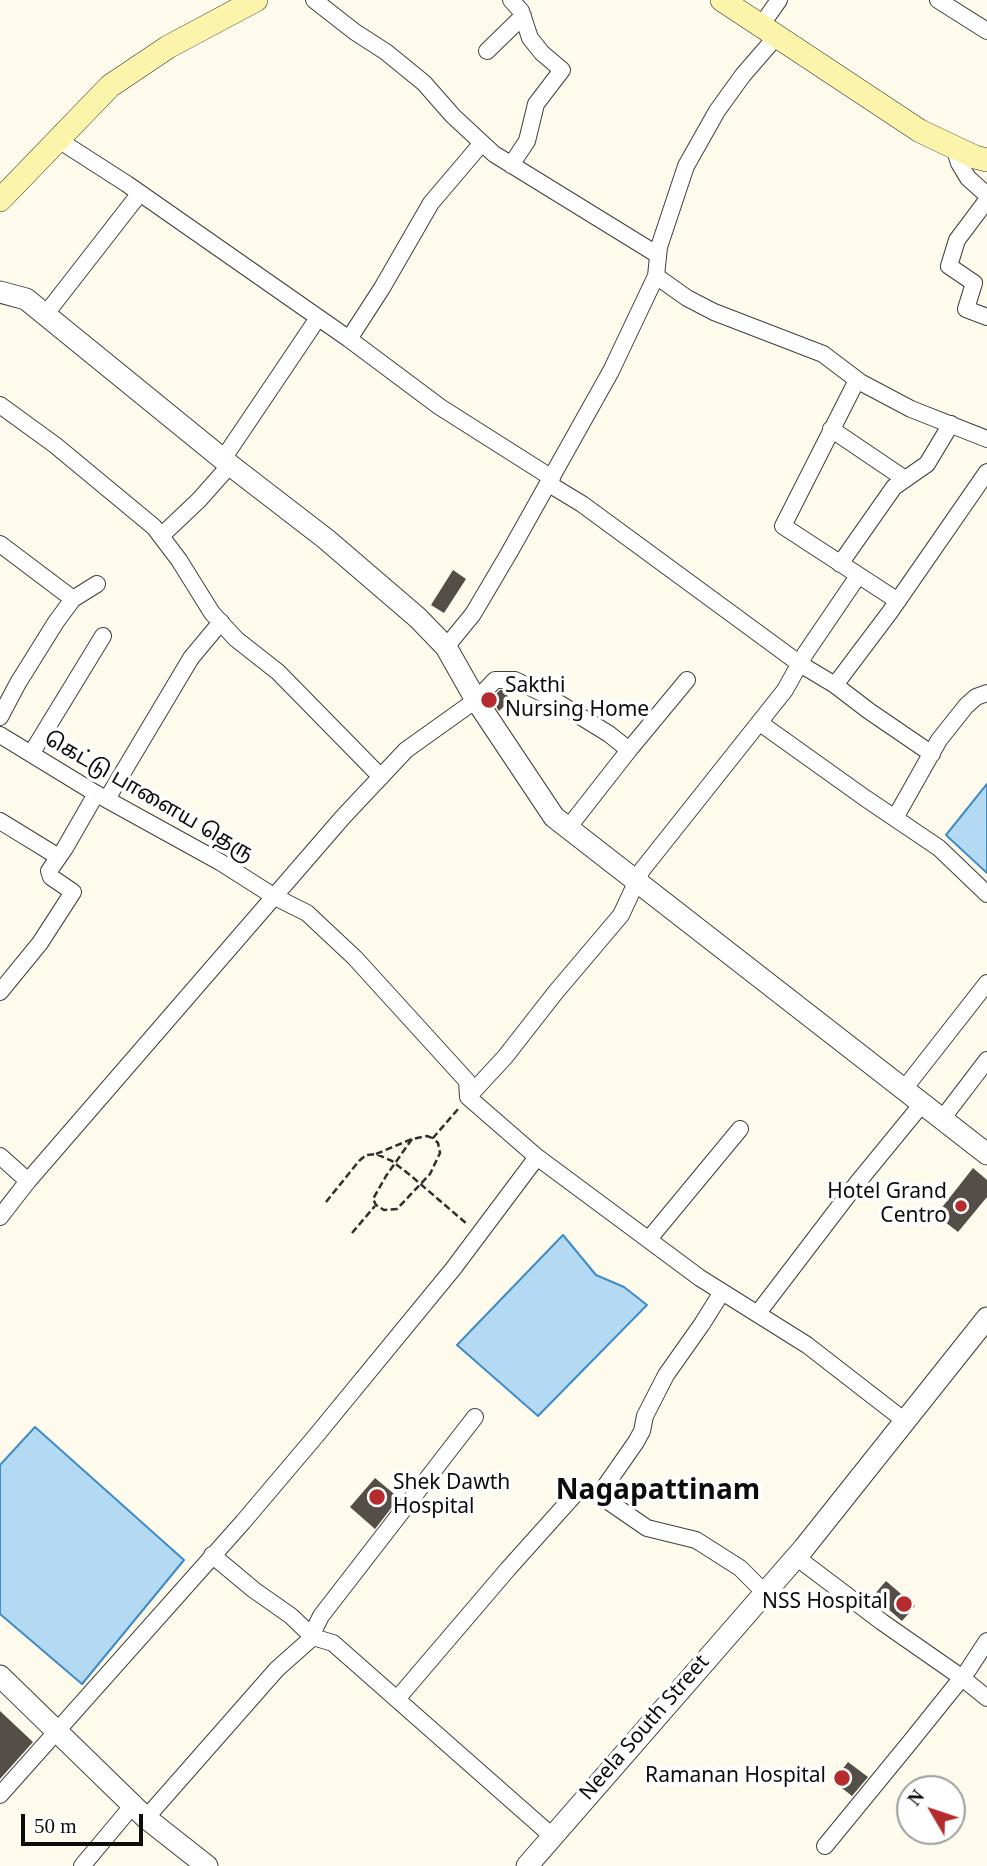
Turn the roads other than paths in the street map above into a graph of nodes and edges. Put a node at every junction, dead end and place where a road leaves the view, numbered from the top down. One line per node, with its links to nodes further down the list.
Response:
1 (256, 0): 12 (main road)
2 (314, 0): 13 (street)
3 (511, 0): 8 (street)
4 (722, 0): 10 (main road)
5 (779, 0): 10 (street)
6 (938, 0): 7 (street)
7 (961, 6): 9 (street)
8 (523, 16): 11 (street); 16 (street)
9 (987, 31)
10 (768, 32): 14 (main road); 20 (street)
11 (487, 51)
12 (58, 139): 17 (street); 19 (main road)
13 (482, 143): 16 (street); 26 (street)
14 (954, 147): 15 (main road); 18 (street)
15 (987, 160)
16 (510, 165): 20 (street)
17 (140, 193): 23 (street); 25 (street)
18 (987, 197): 24 (street)
19 (0, 200)
20 (659, 255): 21 (street)
21 (656, 276): 27 (street); 35 (street)
22 (0, 292): 23 (street)
23 (45, 315): 32 (street)
24 (987, 317)
25 (318, 318): 26 (street); 32 (street)
26 (349, 339): 35 (street)
27 (857, 380): 29 (street); 30 (street)
28 (0, 405): 36 (street)
29 (951, 424): 31 (street); 34 (street)
30 (831, 429): 34 (street); 38 (street)
31 (987, 439)
32 (227, 462): 36 (street); 45 (street)
33 (987, 472): 42 (street)
34 (905, 479): 38 (street)
35 (551, 481): 45 (street); 46 (street)
36 (162, 537): 43 (street)
37 (0, 544): 41 (street)
38 (840, 564): 39 (street)
39 (858, 576): 42 (street); 46 (street)
40 (97, 584): 41 (street)
41 (73, 599): 51 (street)
42 (898, 601): 48 (street)
43 (221, 622): 57 (street); 58 (street)
44 (103, 636): 55 (street)
45 (446, 647): 50 (street)
46 (800, 664): 48 (street); 52 (street)
47 (687, 680): 54 (street)
48 (835, 685): 56 (street)
49 (987, 693): 56 (street)
50 (476, 700): 54 (street); 57 (street); 61 (street)
51 (0, 717)
52 (760, 723): 59 (street); 63 (street)
53 (0, 735): 55 (street, கெட்டு பாளைய தெரு)
54 (629, 750): 61 (street)
55 (31, 754): 58 (street, கெட்டு பாளைய தெரு)
56 (932, 754): 59 (street)
57 (381, 777): 65 (street)
58 (101, 796): 62 (street); 65 (street, கெட்டு பாளைய தெரு)
59 (895, 818): 64 (street)
60 (0, 821): 62 (street)
61 (568, 828): 63 (street)
62 (57, 856): 67 (street)
63 (637, 882): 69 (street); 70 (street)
64 (987, 894)
65 (275, 897): 70 (street, கெட்டு பாளைய தெரு); 77 (street)
66 (987, 983): 69 (street)
67 (0, 992)
68 (987, 1060): 72 (street)
69 (904, 1089): 71 (street)
70 (468, 1097): 76 (street)
71 (922, 1104): 72 (street); 81 (street)
72 (942, 1119): 74 (street)
73 (740, 1129): 79 (street)
74 (987, 1154)
75 (0, 1156): 77 (street)
76 (537, 1157): 79 (street); 86 (street)
77 (28, 1181): 78 (street)
78 (0, 1217)
79 (649, 1240): 80 (street)
80 (722, 1292): 81 (street); 85 (street)
81 (758, 1313): 84 (street)
82 (987, 1318): 84 (street, Neela South Street)
83 (475, 1417): 89 (street)
84 (905, 1421): 87 (street, Neela South Street)
85 (598, 1495): 88 (street); 94 (street)
86 (212, 1555): 89 (street); 95 (street)
87 (796, 1557): 88 (street, Neela South Street); 92 (street)
88 (765, 1593): 98 (street, Neela South Street)
89 (313, 1637): 94 (street); 97 (street)
90 (987, 1641): 92 (street)
91 (0, 1676): 95 (street)
92 (961, 1677): 93 (street); 99 (street)
93 (987, 1698)
94 (397, 1699): 98 (street)
95 (56, 1731): 96 (street); 97 (street)
96 (0, 1795)
97 (140, 1812): 100 (street); 101 (street)
98 (552, 1836): 102 (street, Neela South Street)
99 (825, 1846)
100 (82, 1866)
101 (207, 1866)
102 (527, 1866)

